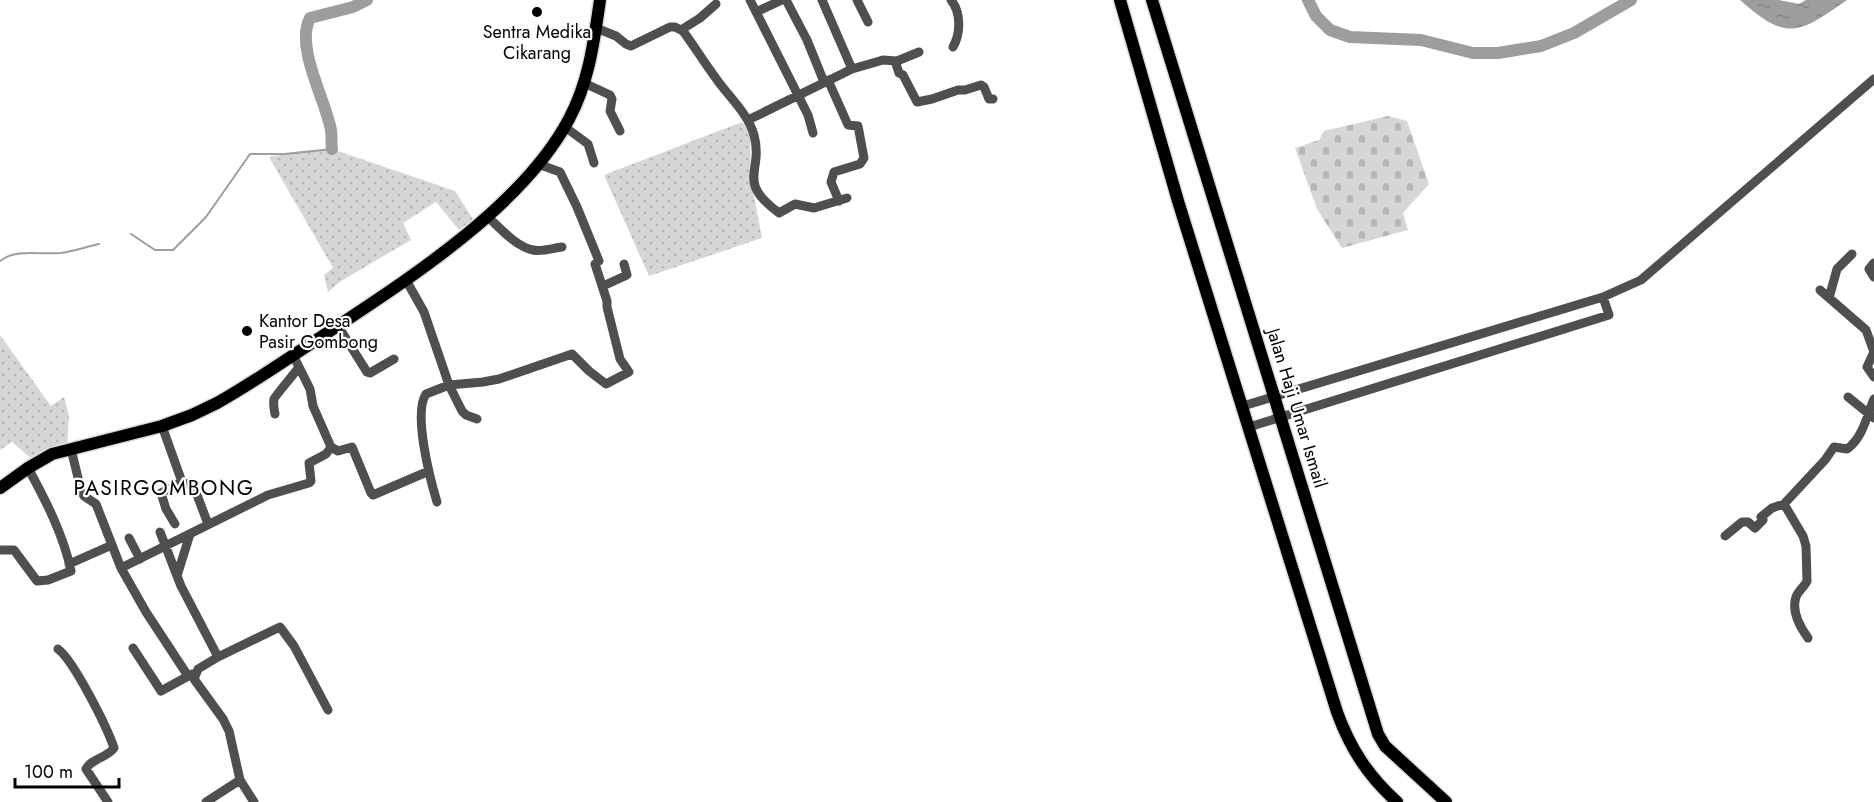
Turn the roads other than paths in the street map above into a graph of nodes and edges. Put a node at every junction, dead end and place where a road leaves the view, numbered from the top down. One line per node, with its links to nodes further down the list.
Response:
1 (600, 0): 13 (main road)
2 (750, 0): 11 (street)
3 (782, 0): 11 (street)
4 (786, 0): 20 (street)
5 (822, 0): 18 (street)
6 (857, 0): 12 (street)
7 (951, 0): 15 (street)
8 (1120, 0): 50 (main road)
9 (1152, 0): 47 (main road, Jalan Haji Umar Ismail)
10 (716, 4): 14 (street)
11 (756, 12): 22 (street)
12 (868, 22)
13 (596, 28): 14 (street); 21 (main road)
14 (681, 30): 24 (street)
15 (953, 47)
16 (919, 52): 17 (street)
17 (895, 61): 18 (street); 23 (street)
18 (852, 69): 20 (street)
19 (1874, 78): 39 (street)
20 (826, 81): 22 (street); 24 (street)
21 (584, 83): 25 (main road); 26 (street)
22 (797, 96): 24 (street); 27 (street)
23 (993, 99)
24 (748, 120)
25 (565, 127): 28 (street); 29 (main road)
26 (620, 131)
27 (813, 133)
28 (594, 163)
29 (538, 164): 30 (main road); 37 (street)
30 (487, 216): 31 (street); 36 (main road)
31 (562, 247)
32 (1852, 254): 40 (street)
33 (1874, 263): 35 (street)
34 (624, 264): 37 (street)
35 (1874, 277)
36 (406, 280): 41 (main road); 46 (street)
37 (603, 286): 46 (street)
38 (1820, 290): 40 (street)
39 (1603, 297): 47 (street); 53 (street)
40 (1829, 298): 45 (street)
41 (338, 326): 42 (main road); 43 (street)
42 (293, 355): 44 (street); 55 (main road)
43 (394, 359)
44 (299, 367): 51 (street); 57 (street)
45 (1874, 377)
46 (449, 386): 54 (street); 60 (street)
47 (1274, 397): 50 (street); 53 (main road, Jalan Haji Umar Ismail)
48 (1848, 397): 52 (street)
49 (1874, 399): 52 (street)
50 (1243, 406): 56 (main road)
51 (275, 414)
52 (1871, 416): 64 (street)
53 (1281, 418): 56 (street); 91 (main road, Jalan Haji Umar Ismail)
54 (477, 419)
55 (162, 426): 58 (main road); 61 (street)
56 (1249, 427): 90 (main road)
57 (332, 447): 60 (street); 66 (street)
58 (71, 449): 59 (main road); 71 (street)
59 (27, 468): 62 (main road); 75 (street)
60 (429, 471): 63 (street)
61 (182, 482): 65 (street); 66 (street)
62 (0, 488)
63 (437, 502)
64 (1784, 504): 69 (street); 78 (street)
65 (175, 524)
66 (207, 524): 68 (street)
67 (160, 532): 72 (street)
68 (190, 534): 72 (street); 77 (street)
69 (1725, 536)
70 (129, 538): 74 (street)
71 (112, 545): 75 (street); 76 (street)
72 (165, 547): 74 (street); 77 (street)
73 (0, 549): 75 (street)
74 (140, 559): 76 (street)
75 (69, 564)
76 (121, 568): 82 (street)
77 (177, 576): 81 (street)
78 (1809, 638)
79 (58, 648): 86 (street)
80 (133, 648): 82 (street)
81 (218, 657): 82 (street); 83 (street)
82 (191, 675): 84 (street)
83 (328, 710)
84 (240, 780): 85 (street); 89 (street)
85 (222, 792): 87 (street); 88 (street)
86 (108, 802)
87 (206, 802)
88 (227, 802)
89 (254, 802)
90 (1397, 802)
91 (1446, 802)

